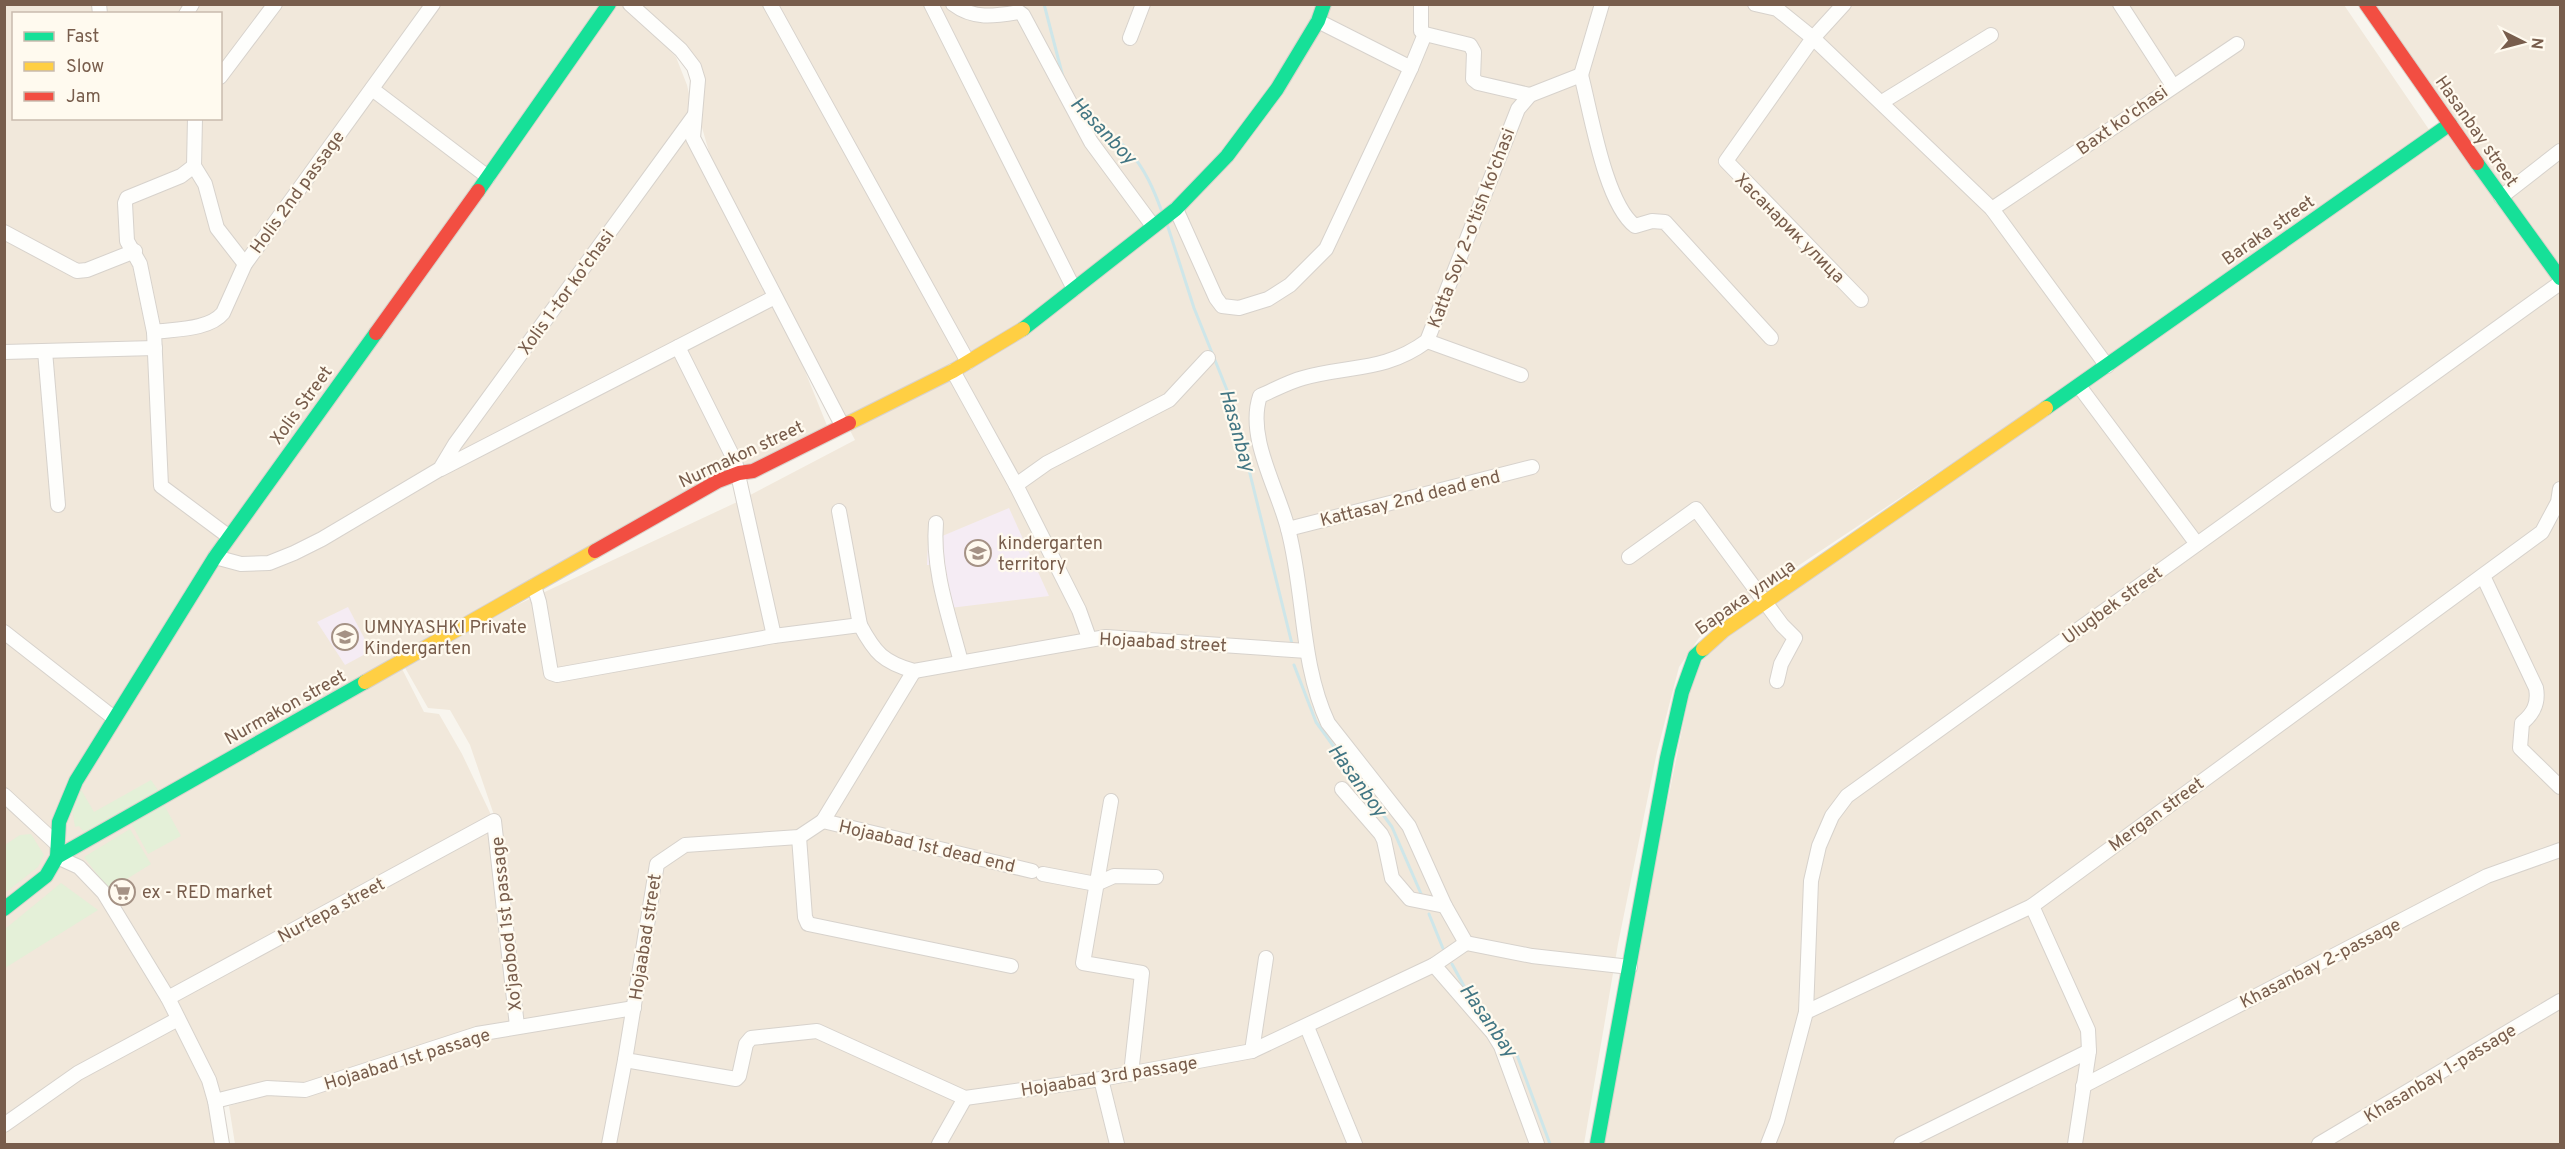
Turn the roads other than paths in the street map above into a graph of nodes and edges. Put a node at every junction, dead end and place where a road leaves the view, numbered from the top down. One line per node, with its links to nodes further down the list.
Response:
1 (275, 4): 25 (street)
2 (433, 4): 28 (street, Holis 2nd passage)
3 (591, 4): 17 (street)
4 (630, 4): 31 (street)
5 (771, 4): 57 (street)
6 (931, 4): 46 (street)
7 (953, 4): 40 (street)
8 (1143, 4): 21 (street)
9 (1324, 4): 18 (street, Nurmakon street)
10 (1421, 4): 19 (street)
11 (1602, 4): 26 (street)
12 (1755, 4): 16 (street)
13 (1844, 4): 22 (street)
14 (2120, 4): 27 (street, Baxt ko'chasi)
15 (2366, 4): 33 (street, Hasanbay street)
16 (1777, 7): 22 (street)
17 (606, 9): 36 (street, Xolis Street)
18 (1318, 21): 24 (street); 38 (street, Nurmakon street)
19 (1425, 34): 24 (street); 29 (street)
20 (1991, 35): 30 (street)
21 (1130, 38)
22 (1813, 38): 30 (street); 48 (street, Хасанарик улица)
23 (2237, 44): 27 (street)
24 (1411, 68): 38 (street)
25 (222, 74)
26 (1581, 75): 29 (street); 50 (street)
27 (2173, 86): 39 (street, Baxt ko'chasi)
28 (372, 89): 36 (street); 43 (street, Holis 2nd passage)
29 (1530, 96): 51 (street, Katta Soy 2-o'tish ko'chasi)
30 (1882, 102): 39 (street)
31 (694, 116): 47 (street); 64 (street, Xolis 1-tor ko'chasi)
32 (195, 120): 35 (street)
33 (2450, 124): 37 (street, Hasanbay street); 58 (street, Baraka street)
34 (2560, 151): 37 (street)
35 (194, 166): 42 (street); 43 (street)
36 (488, 177): 72 (street, Xolis Street)
37 (2501, 197): 44 (street, Hasanbay street)
38 (1176, 209): 40 (street, Nurmakon street)
39 (1992, 209): 58 (street)
40 (1153, 226): 46 (street, Nurmakon street)
41 (4, 231): 42 (street)
42 (135, 250): 49 (street)
43 (245, 264): 49 (street, Holis 2nd passage)
44 (2560, 278)
45 (2560, 283): 73 (street, Ulugbek street)
46 (1074, 289): 57 (street, Nurmakon street)
47 (775, 297): 52 (street, Xolis 1-tor ko'chasi); 62 (street)
48 (1861, 300)
49 (154, 332): 53 (street)
50 (1771, 338)
51 (1427, 342): 60 (street); 71 (street, Katta Soy 2-o'tish ko'chasi)
52 (678, 347): 64 (street, Xolis 1-tor ko'chasi); 65 (street)
53 (155, 348): 54 (street); 72 (street)
54 (45, 351): 55 (street); 68 (street)
55 (4, 352)
56 (1208, 357): 66 (street)
57 (968, 362): 59 (street, Nurmakon street)
58 (2107, 366): 61 (street, Барака улица)
59 (953, 370): 62 (street, Nurmakon street); 66 (street)
60 (1521, 375)
61 (2079, 386): 73 (street); 78 (street, Барака улица)
62 (842, 425): 65 (street, Nurmakon street)
63 (1532, 467): 71 (street, Kattasay 2nd dead end)
64 (440, 469): 74 (street, Xolis 1-tor ko'chasi)
65 (739, 473): 77 (street, Nurmakon street); 81 (street)
66 (1016, 485): 82 (street)
67 (2560, 489): 76 (street, Mergan street)
68 (58, 505)
69 (839, 511): 79 (street)
70 (936, 523): 84 (street)
71 (1288, 529): 83 (street, Katta Soy 2-o'tish ko'chasi)
72 (228, 536): 74 (street, Xolis Street)
73 (2197, 544): 110 (street, Ulugbek street)
74 (214, 557): 87 (street, Xolis Street)
75 (1629, 557): 78 (street)
76 (2483, 576): 88 (street); 100 (street, Mergan street)
77 (534, 586): 81 (street); 95 (street, Nurmakon street)
78 (1766, 604): 86 (street); 106 (street, Барака улица)
79 (860, 625): 81 (street); 85 (street)
80 (4, 632): 87 (street)
81 (774, 636)
82 (1089, 638): 83 (street, Hojaabad street); 84 (street, Hojaabad street)
83 (1307, 651): 99 (street, Katta Soy 2-o'tish ko'chasi)
84 (961, 662): 85 (street, Hojaabad street)
85 (914, 670): 93 (street)
86 (1777, 681)
87 (114, 718): 95 (street, Xolis Street)
88 (2560, 787)
89 (1342, 789): 99 (street)
90 (4, 795): 95 (street)
91 (1111, 801): 98 (street)
92 (494, 821): 107 (street, Nurtepa street); 112 (street, Xo'jaobod 1st passage)
93 (823, 821): 94 (street); 98 (street, Hojaabad 1st dead end)
94 (799, 837): 105 (street); 109 (street, Hojaabad street)
95 (57, 850): 101 (street); 107 (street)
96 (2560, 850): 119 (street, Khasanbay 2-passage)
97 (1156, 877): 98 (street)
98 (1096, 884): 117 (street)
99 (1445, 906): 102 (street, Katta Soy 2-o'tish ko'chasi)
100 (2032, 906): 110 (street, Mergan street); 115 (street)
101 (4, 909)
102 (1466, 943): 104 (street, Hojaabad 3rd passage); 106 (street)
103 (1266, 958): 114 (street)
104 (1434, 965): 113 (street, Hojaabad 3rd passage); 128 (street)
105 (1011, 966)
106 (1630, 967): 129 (street, Барака улица)
107 (168, 998): 111 (street)
108 (2560, 1001): 133 (street, Khasanbay 1-passage)
109 (634, 1008): 112 (street, Hojaabad 1st passage); 116 (street, Hojaabad street)
110 (1806, 1012): 130 (street, Ulugbek street)
111 (178, 1019): 121 (street); 122 (street)
112 (517, 1026): 121 (street, Hojaabad 1st passage)
113 (1307, 1027): 114 (street, Hojaabad 3rd passage); 127 (street)
114 (1252, 1051): 117 (street, Hojaabad 3rd passage)
115 (2090, 1051): 119 (street); 131 (street)
116 (625, 1060): 120 (street); 124 (street, Hojaabad street)
117 (1131, 1074): 118 (street, Hojaabad 3rd passage)
118 (1101, 1079): 120 (street, Hojaabad 3rd passage); 126 (street)
119 (2083, 1086): 132 (street)
120 (965, 1098): 125 (street)
121 (215, 1101): 123 (street)
122 (4, 1125)
123 (222, 1144)
124 (609, 1144)
125 (939, 1144)
126 (1117, 1144)
127 (1355, 1144)
128 (1537, 1144)
129 (1597, 1144)
130 (1768, 1144)
131 (1901, 1144)
132 (2075, 1144)
133 (2319, 1144)

